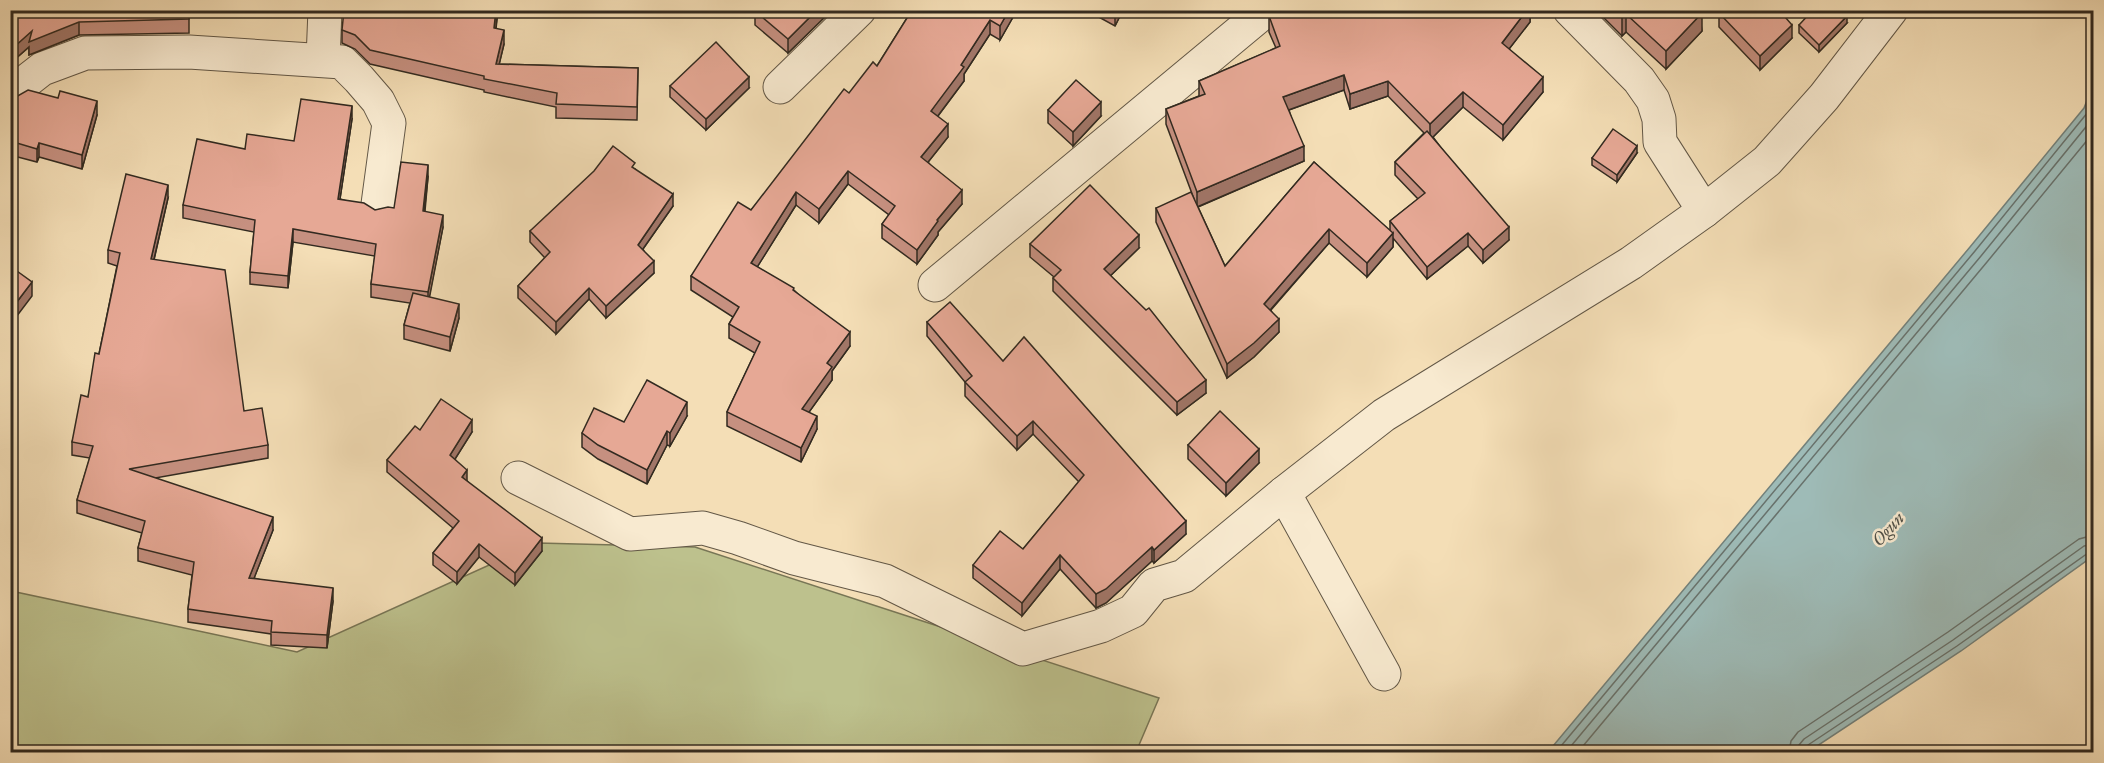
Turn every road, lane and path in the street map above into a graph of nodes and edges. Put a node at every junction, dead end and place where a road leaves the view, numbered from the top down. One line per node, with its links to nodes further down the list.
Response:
1 (325, 10): 6 (street)
2 (859, 10): 7 (street)
3 (1266, 10): 11 (street)
4 (1570, 10): 10 (street)
5 (1891, 10): 10 (street)
6 (322, 59): 8 (street); 9 (street)
7 (780, 87)
8 (10, 94)
9 (378, 204)
10 (1704, 211): 13 (street)
11 (935, 285)
12 (518, 478): 13 (street)
13 (1284, 493): 14 (street)
14 (1384, 674)

